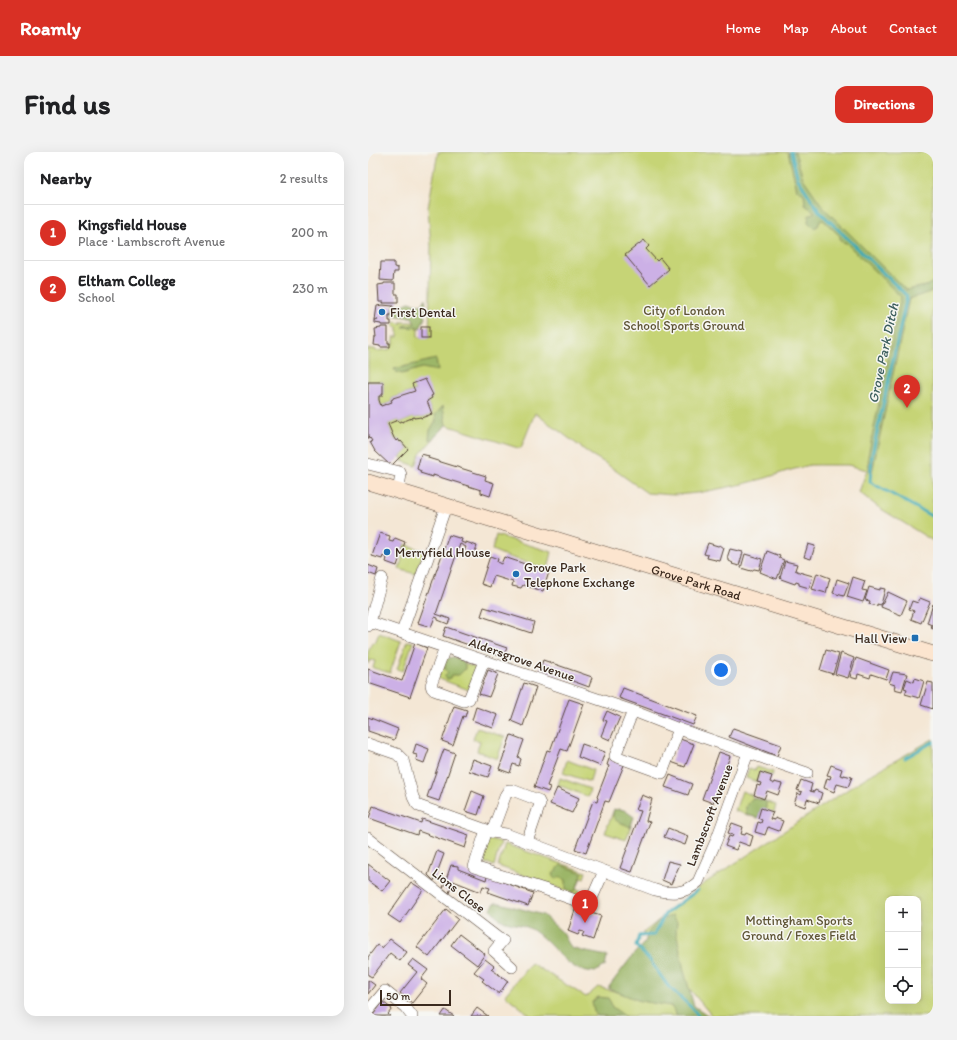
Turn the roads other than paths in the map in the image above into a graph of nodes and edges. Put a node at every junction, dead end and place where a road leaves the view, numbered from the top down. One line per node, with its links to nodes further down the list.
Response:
1 (368, 464): 3 (street)
2 (368, 482): 3 (main road, Grove Park Road)
3 (398, 491): 4 (main road, Grove Park Road)
4 (446, 506): 7 (street); 9 (main road, Grove Park Road)
5 (382, 578): 6 (street)
6 (369, 624): 7 (street, Aldersgrove Avenue)
7 (402, 632): 8 (street, Aldersgrove Avenue)
8 (445, 648): 10 (street, Aldersgrove Avenue); 10 (street)
9 (933, 654)
10 (484, 661): 11 (street, Aldersgrove Avenue)
11 (633, 711): 12 (street, Aldersgrove Avenue); 12 (street)
12 (679, 729): 14 (street, Aldersgrove Avenue)
13 (368, 744): 16 (street, Lambscroft Avenue)
14 (748, 753): 15 (street, Aldersgrove Avenue); 19 (street, Lambscroft Avenue)
15 (807, 774)
16 (489, 831): 18 (street, Lambscroft Avenue); 18 (street); 19 (street)
17 (368, 838): 20 (street, Lions Close)
18 (527, 842): 19 (street, Lambscroft Avenue)
19 (604, 870)
20 (512, 967)
21 (368, 1011): 22 (street)
22 (412, 1016)

